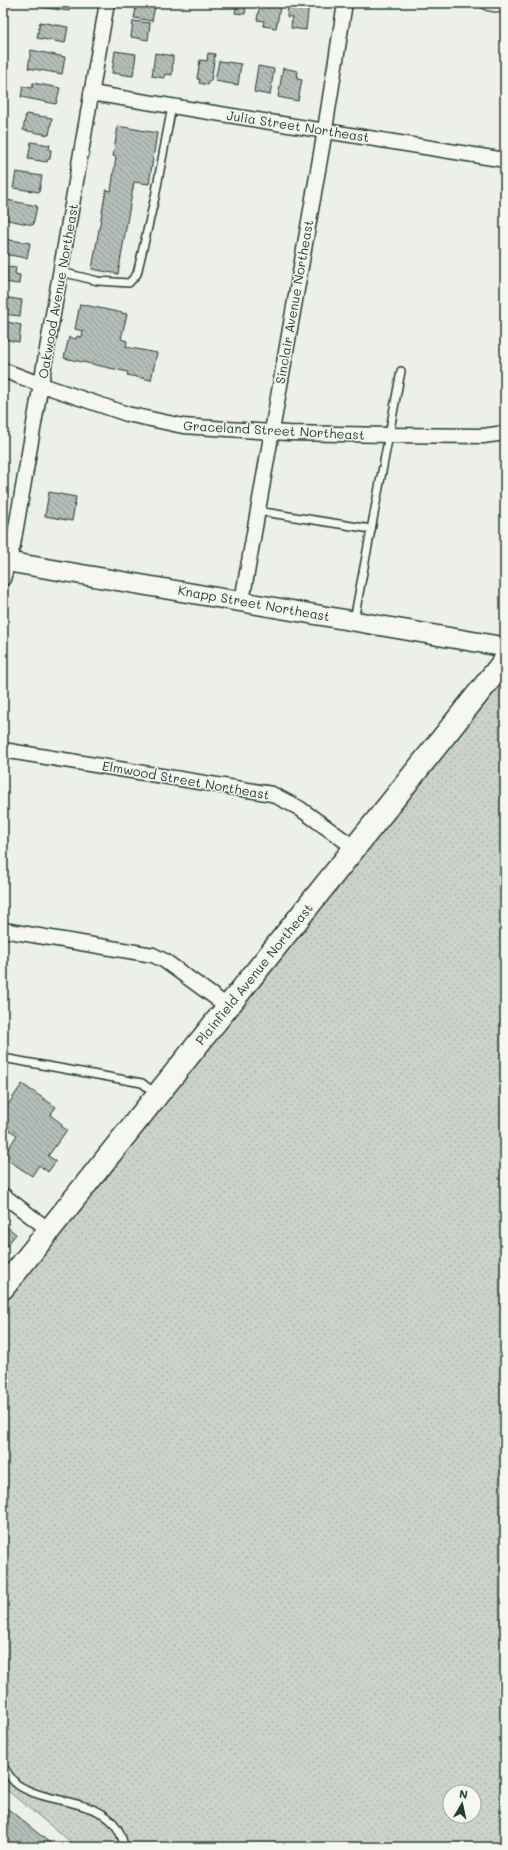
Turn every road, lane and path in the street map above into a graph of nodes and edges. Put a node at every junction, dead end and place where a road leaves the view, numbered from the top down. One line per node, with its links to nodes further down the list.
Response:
1 (106, 3): 5 (street, Oakwood Avenue Northeast)
2 (345, 3): 7 (street, Sinclair Avenue Northeast)
3 (488, 3): 4 (street)
4 (505, 6)
5 (91, 93): 6 (street, Julia Street Northeast); 9 (street, Oakwood Avenue Northeast)
6 (172, 106): 7 (street, Julia Street Northeast); 9 (lane)
7 (325, 130): 8 (street, Julia Street Northeast); 13 (street, Sinclair Avenue Northeast)
8 (505, 160)
9 (61, 272): 12 (street, Oakwood Avenue Northeast)
10 (3, 370): 12 (street, Graceland Street Northeast)
11 (401, 371): 15 (lane)
12 (42, 386): 13 (street, Graceland Street Northeast); 18 (street, Oakwood Avenue Northeast)
13 (272, 432): 15 (street, Graceland Street Northeast); 16 (street, Sinclair Avenue Northeast)
14 (505, 433): 15 (street, Graceland Street Northeast)
15 (388, 435): 17 (lane)
16 (258, 511): 17 (lane); 19 (street, Sinclair Avenue Northeast)
17 (371, 530): 20 (lane)
18 (5, 567): 19 (street, Knapp Street Northeast)
19 (242, 601): 20 (street, Knapp Street Northeast)
20 (354, 620): 21 (street, Knapp Street Northeast)
21 (505, 647)
22 (505, 660): 24 (main road, Plainfield Avenue Northeast)
23 (3, 750): 24 (street, Elmwood Street Northeast)
24 (355, 848): 26 (main road, Plainfield Avenue Northeast)
25 (3, 930): 26 (street)
26 (228, 1006): 28 (main road, Plainfield Avenue Northeast)
27 (3, 1058): 28 (lane)
28 (156, 1094): 30 (main road, Plainfield Avenue Northeast)
29 (3, 1195): 30 (street)
30 (49, 1230): 31 (main road, Plainfield Avenue Northeast)
31 (3, 1288)
32 (3, 1766): 33 (lane)
33 (124, 1847)

